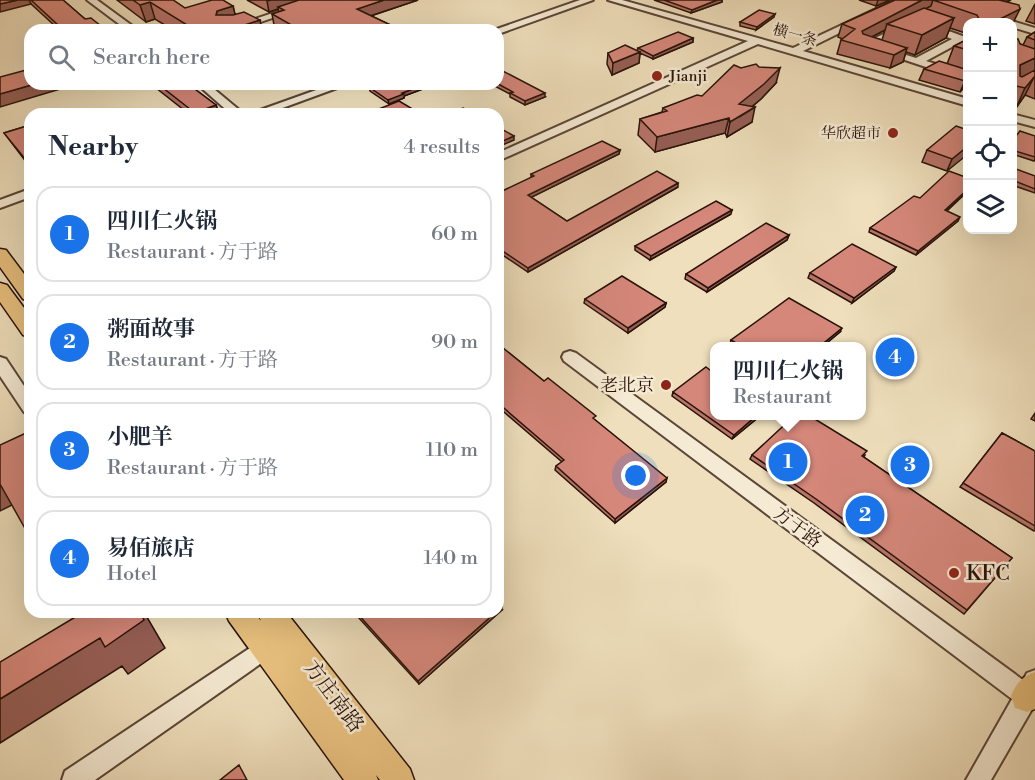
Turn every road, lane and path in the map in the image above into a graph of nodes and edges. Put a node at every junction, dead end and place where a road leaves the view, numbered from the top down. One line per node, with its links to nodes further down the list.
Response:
1 (91, 0): 6 (street)
2 (321, 0): 7 (street)
3 (589, 0): 10 (street)
4 (612, 0): 15 (street, 横一条)
5 (902, 0): 16 (street)
6 (125, 24)
7 (246, 24)
8 (1017, 25): 9 (street)
9 (1024, 27): 11 (street); 12 (street)
10 (504, 29)
11 (1017, 31)
12 (1035, 31)
13 (963, 39): 17 (street)
14 (963, 39): 17 (street)
15 (758, 40): 16 (street, 横一条); 26 (street)
16 (794, 51): 21 (street, 横一条)
17 (917, 62): 18 (street)
18 (963, 76)
19 (209, 90): 22 (street)
20 (325, 90): 23 (street)
21 (963, 102)
22 (231, 108)
23 (272, 108)
24 (1017, 119): 25 (street)
25 (1035, 124)
26 (504, 155)
27 (24, 195): 28 (street)
28 (0, 204)
29 (0, 254): 30 (main road)
30 (24, 287)
31 (0, 289): 32 (main road)
32 (24, 322)
33 (570, 357): 39 (street, 方于路)
34 (0, 363): 35 (street)
35 (24, 399)
36 (242, 618): 38 (main road, 方庄南路)
37 (275, 618): 42 (main road, 方庄南路)
38 (265, 648): 40 (street); 41 (main road, 方庄南路)
39 (1032, 688): 43 (street)
40 (74, 780)
41 (363, 780)
42 (399, 780)
43 (978, 780)

